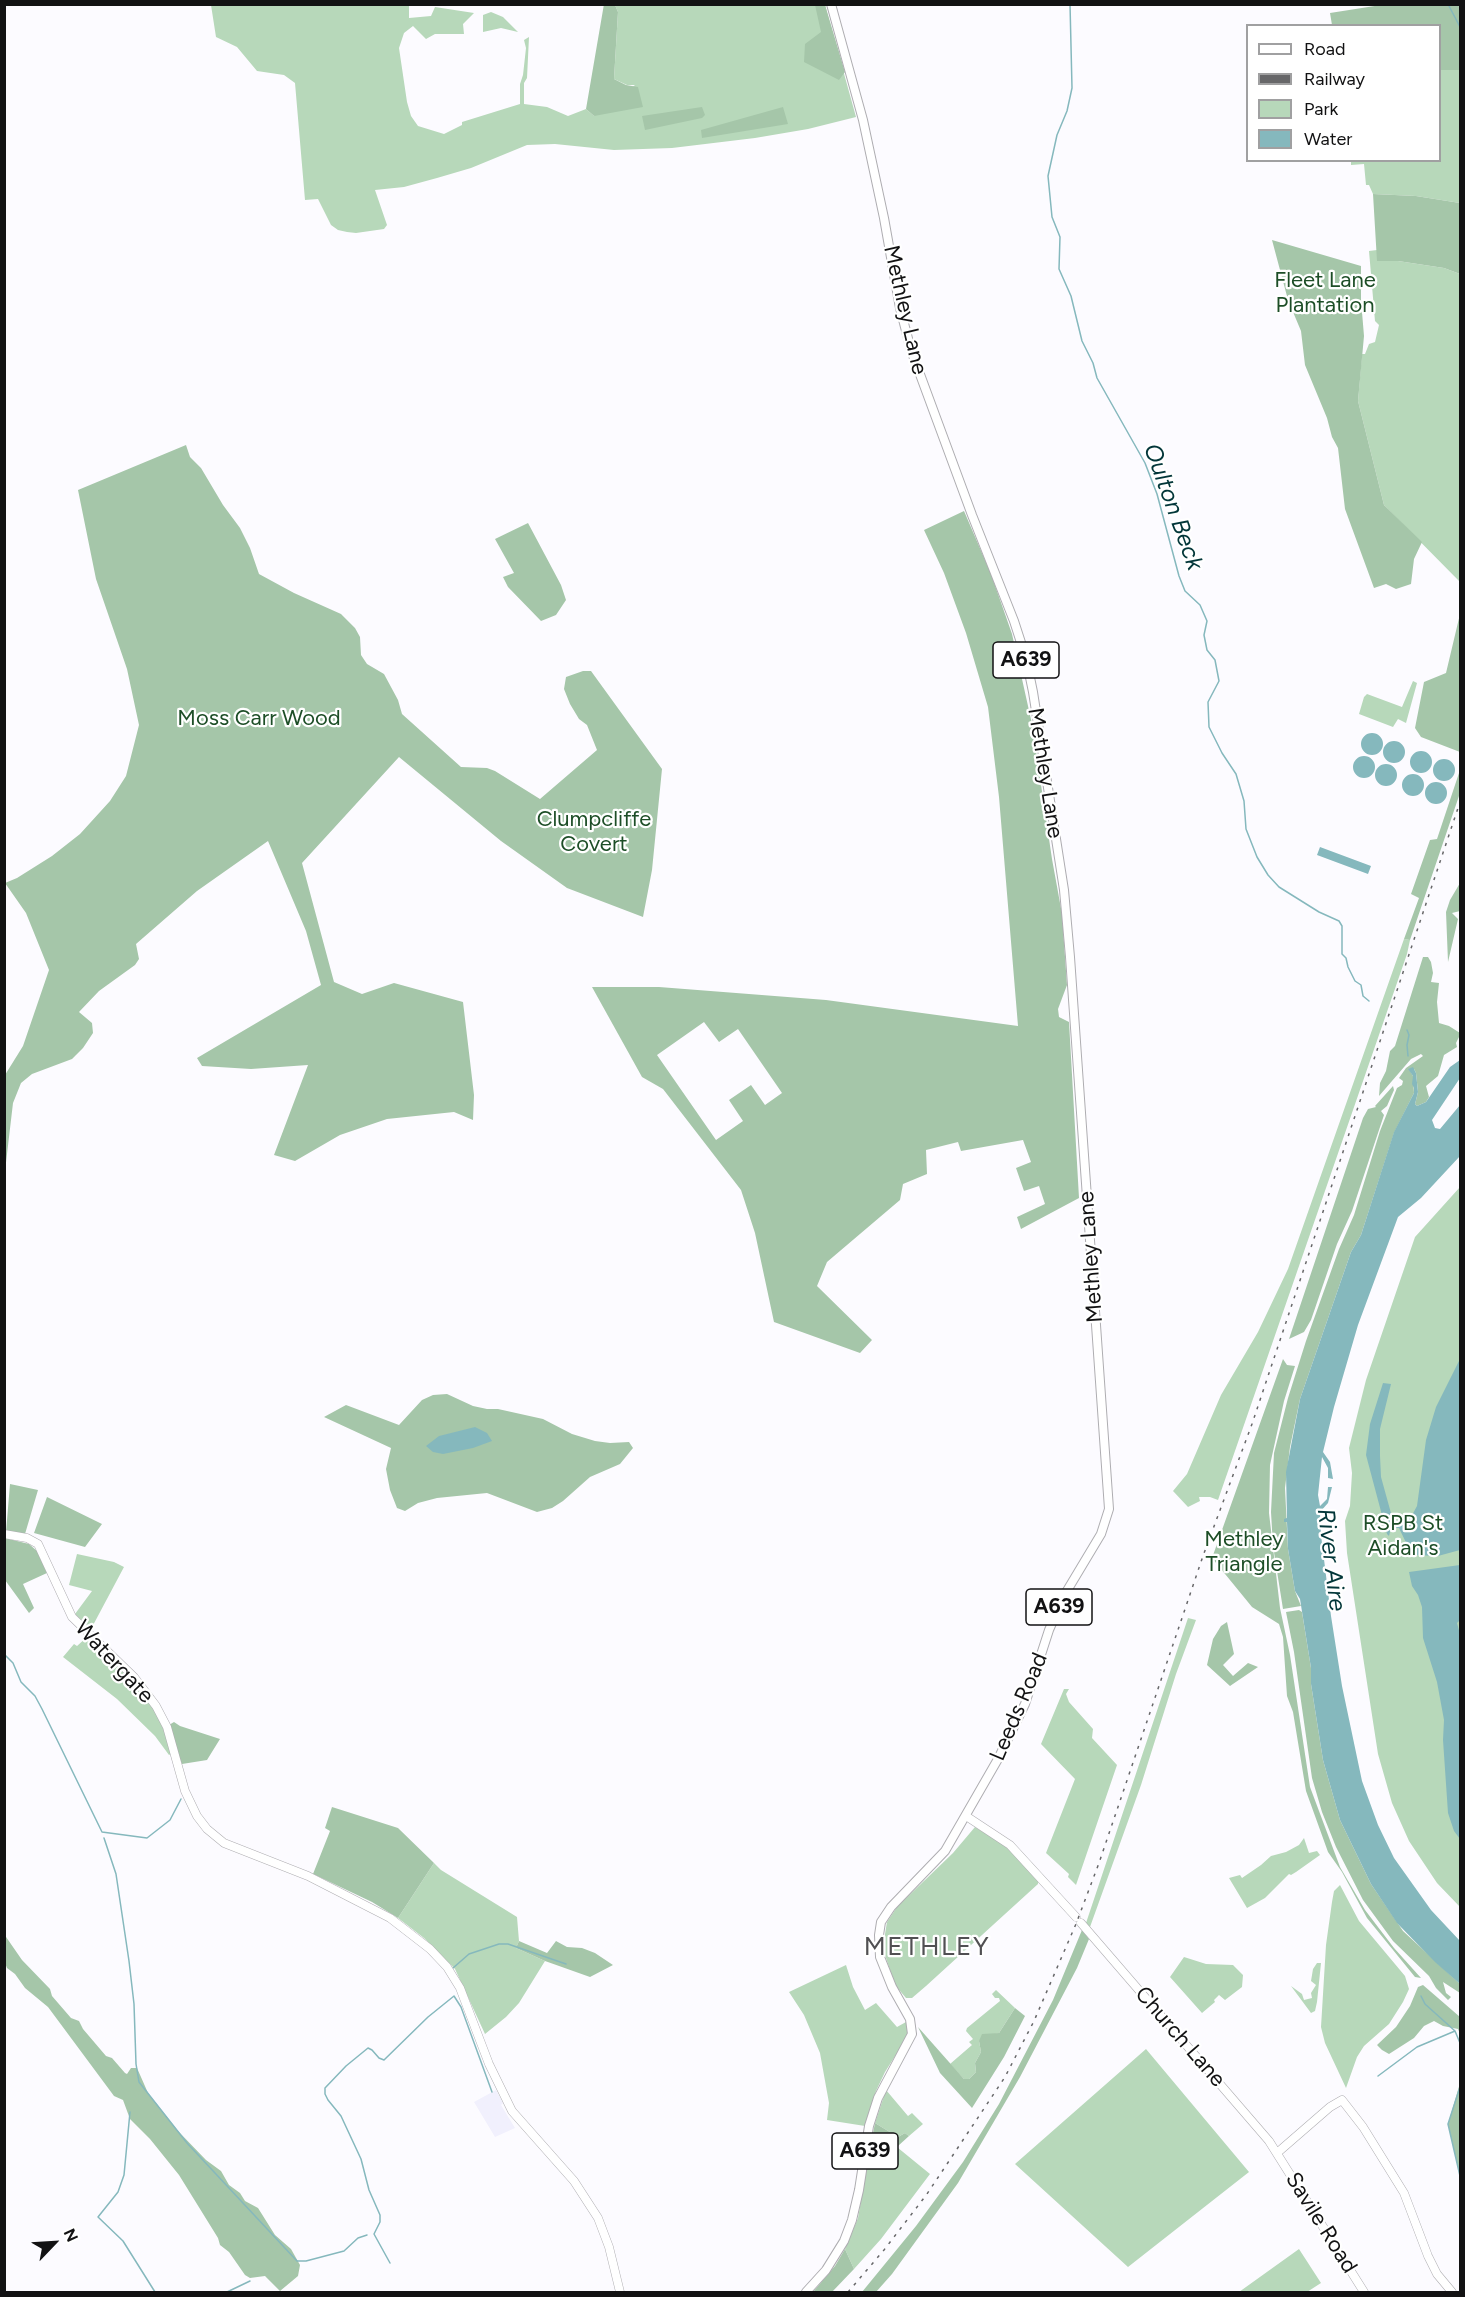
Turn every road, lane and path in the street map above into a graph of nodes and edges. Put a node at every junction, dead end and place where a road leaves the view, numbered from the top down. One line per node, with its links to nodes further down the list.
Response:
1 (831, 4): 2 (main road, Methley Lane / A639)
2 (1101, 1391): 4 (main road, Leeds Road / A639)
3 (4, 1534): 6 (main road, Watergate)
4 (966, 1816): 5 (main road, Church Lane); 7 (main road, A639)
5 (1277, 2153): 8 (main road, Savile Road); 9 (main road)
6 (620, 2292)
7 (806, 2292)
8 (1364, 2292)
9 (1452, 2292)

